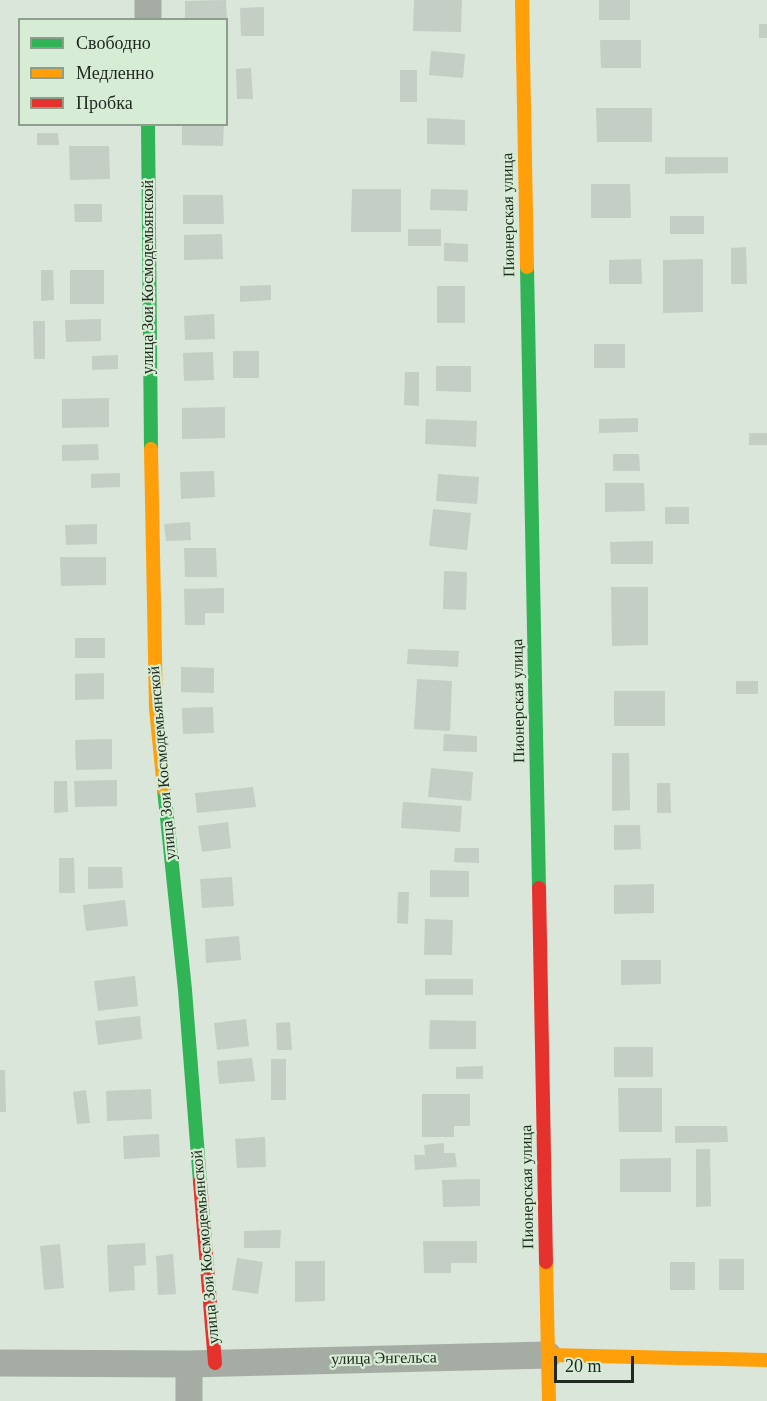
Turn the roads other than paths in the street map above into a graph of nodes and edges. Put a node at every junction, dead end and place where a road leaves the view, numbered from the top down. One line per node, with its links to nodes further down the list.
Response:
1 (148, 0): 3 (street)
2 (522, 0): 5 (street, Пионерская улица)
3 (148, 18)
4 (148, 126): 8 (street, улица Зои Космодемьянской)
5 (548, 1355): 6 (street, улица Энгельса); 8 (street, улица Энгельса); 10 (street, Пионерская улица)
6 (767, 1360)
7 (0, 1363): 8 (street, улица Энгельса)
8 (202, 1363): 9 (street, улица Зои Космодемьянской)
9 (189, 1401)
10 (549, 1401)

